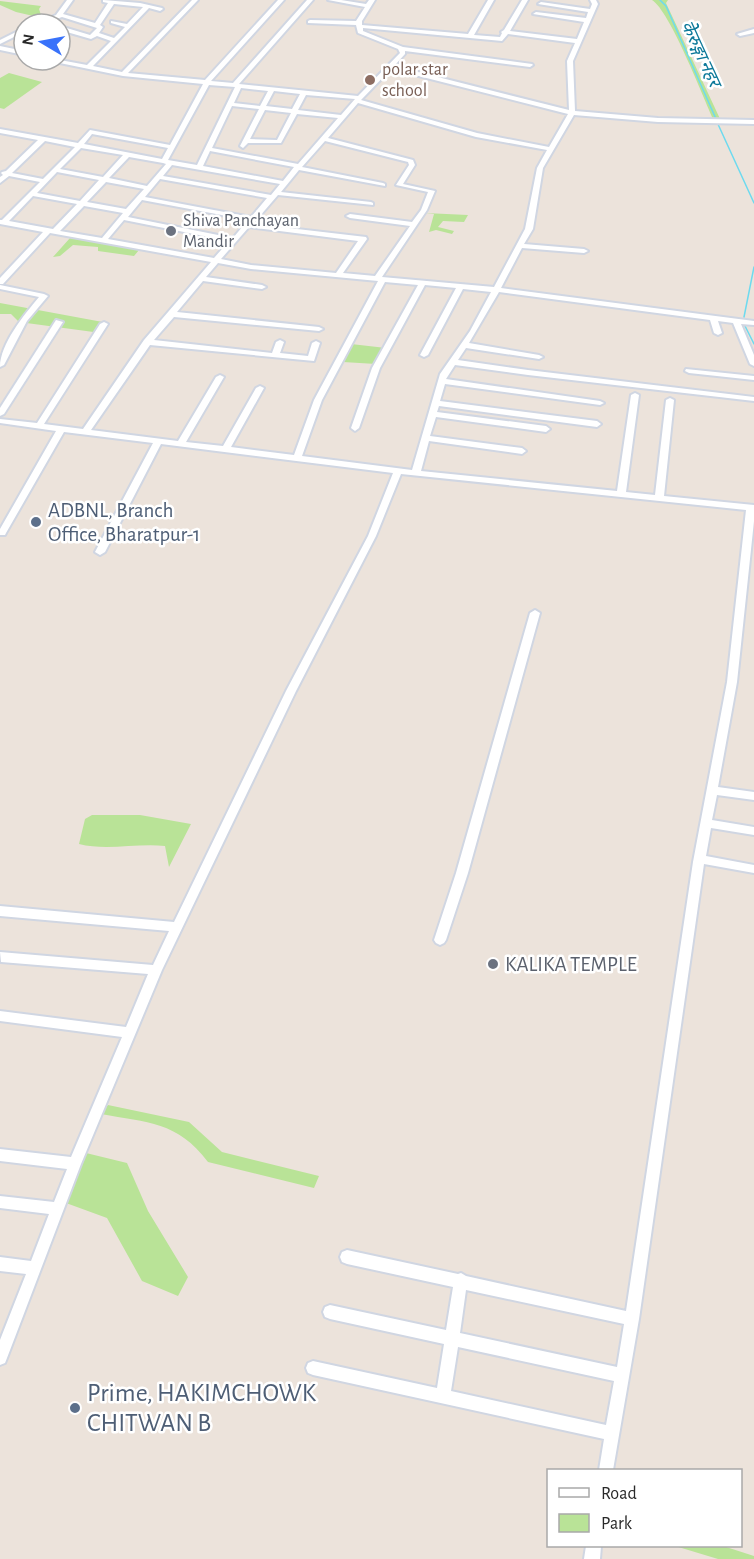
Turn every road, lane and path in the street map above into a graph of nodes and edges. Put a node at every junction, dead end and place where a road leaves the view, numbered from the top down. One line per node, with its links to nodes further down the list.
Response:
1 (195, 0): 36 (street)
2 (281, 0): 37 (street)
3 (310, 0): 38 (street)
4 (331, 0): 12 (street)
5 (372, 0): 12 (street)
6 (491, 0): 28 (street)
7 (525, 0): 25 (street)
8 (593, 0): 14 (street)
9 (109, 1): 10 (street); 21 (street)
10 (144, 4): 13 (street); 22 (street)
11 (541, 4): 14 (street)
12 (366, 6): 20 (street)
13 (159, 9)
14 (591, 11): 17 (street)
15 (536, 14): 17 (street)
16 (72, 19): 21 (street)
17 (586, 20): 30 (street)
18 (113, 22): 22 (street)
19 (310, 22): 20 (street)
20 (359, 25): 28 (street); 31 (street)
21 (96, 26): 26 (street)
22 (129, 26): 29 (street)
23 (72, 31): 26 (street)
24 (754, 31): 27 (street)
25 (504, 32): 28 (street); 30 (street)
26 (96, 34): 29 (street)
27 (740, 34)
28 (470, 36)
29 (115, 40): 35 (street)
30 (576, 41): 45 (street)
31 (403, 49): 33 (street); 34 (street)
32 (72, 64): 35 (street)
33 (530, 65)
34 (388, 67): 41 (street); 45 (street)
35 (88, 68): 36 (street)
36 (123, 74): 37 (street)
37 (207, 82): 38 (street); 54 (street)
38 (237, 86): 39 (street); 42 (street)
39 (272, 89): 40 (street); 43 (street)
40 (304, 93): 41 (street); 44 (street)
41 (358, 100): 46 (street); 56 (street)
42 (230, 104): 43 (street); 55 (street)
43 (262, 107): 44 (street); 52 (street)
44 (295, 111): 46 (street); 52 (street)
45 (572, 113): 47 (street); 56 (street)
46 (342, 117): 51 (street)
47 (754, 122)
48 (4, 131): 49 (street); 50 (street)
49 (0, 139)
50 (43, 139): 53 (street); 63 (street)
51 (323, 139): 61 (street); 81 (street)
52 (246, 141): 58 (street)
53 (80, 145): 54 (street); 57 (street); 62 (street)
54 (172, 147): 59 (street)
55 (208, 149): 58 (street); 60 (street)
56 (552, 149): 85 (street)
57 (128, 154): 59 (street); 65 (street)
58 (239, 155): 61 (street)
59 (167, 162): 60 (street); 64 (street)
60 (199, 167): 68 (street)
61 (298, 167): 68 (street); 69 (street)
62 (56, 170): 65 (street); 66 (street)
63 (4, 173): 66 (street); 67 (street)
64 (159, 177): 70 (street); 72 (street)
65 (104, 179): 70 (street); 74 (street)
66 (45, 181): 71 (street)
67 (0, 182)
68 (284, 183): 72 (street)
69 (383, 185)
70 (149, 188): 73 (street)
71 (32, 194): 74 (street); 79 (street)
72 (273, 195): 75 (street); 80 (street)
73 (140, 198): 76 (street); 80 (street)
74 (82, 204): 76 (street); 82 (street)
75 (371, 204)
76 (129, 212): 78 (street)
77 (350, 216): 81 (street)
78 (123, 218): 83 (street); 84 (street)
79 (2, 222): 82 (street)
80 (250, 222): 83 (street); 88 (street)
81 (413, 224): 89 (street)
82 (52, 232): 84 (street); 91 (street)
83 (234, 240): 87 (street)
84 (103, 241): 87 (street)
85 (522, 246): 86 (street); 96 (street)
86 (584, 251)
87 (215, 262): 88 (street); 90 (street)
88 (338, 274): 89 (street)
89 (380, 278): 92 (street); 141 (street)
90 (201, 279): 93 (street); 97 (street)
91 (0, 282)
92 (423, 283): 94 (street); 133 (street)
93 (262, 286)
94 (461, 286): 96 (street); 112 (street)
95 (0, 287): 116 (street)
96 (498, 290): 99 (street); 110 (street)
97 (171, 314): 104 (street); 107 (street)
98 (296, 315): 104 (street)
99 (714, 319): 100 (street); 106 (street)
100 (736, 321): 102 (street); 115 (street)
101 (59, 322): 127 (street)
102 (754, 323)
103 (104, 324): 131 (street)
104 (291, 326): 105 (street)
105 (319, 329)
106 (718, 333)
107 (147, 342): 111 (street); 135 (street)
108 (280, 342): 111 (street)
109 (316, 343): 111 (street)
110 (465, 345): 113 (street); 114 (street)
111 (275, 355)
112 (424, 355)
113 (539, 357)
114 (453, 362): 120 (street); 123 (street)
115 (754, 364)
116 (0, 365)
117 (689, 371): 119 (street)
118 (220, 377): 138 (street)
119 (754, 378)
120 (441, 381): 125 (street); 126 (street)
121 (260, 388): 139 (street)
122 (635, 395): 144 (street)
123 (754, 399)
124 (670, 400): 145 (street)
125 (437, 403): 128 (street); 130 (street)
126 (600, 403)
127 (0, 414)
128 (434, 414): 134 (street); 136 (street)
129 (0, 421): 131 (street)
130 (597, 424)
131 (39, 426): 132 (street)
132 (62, 428): 135 (street); 147 (street)
133 (355, 428)
134 (546, 429)
135 (86, 431): 137 (street)
136 (427, 438): 140 (street); 143 (street)
137 (159, 440): 138 (street); 148 (street)
138 (181, 443): 139 (street)
139 (225, 450): 141 (street)
140 (522, 451)
141 (297, 459): 142 (street)
142 (398, 471): 143 (street); 157 (street)
143 (416, 472): 144 (street)
144 (621, 493): 145 (street)
145 (659, 497): 146 (street)
146 (753, 508): 150 (street)
147 (2, 533)
148 (100, 552)
149 (535, 613): 158 (street)
150 (713, 790): 151 (street); 152 (street)
151 (754, 796)
152 (706, 823): 153 (street); 154 (street)
153 (754, 831)
154 (700, 860): 155 (street); 172 (street)
155 (754, 869)
156 (0, 911): 157 (street)
157 (176, 927): 160 (street)
158 (440, 940)
159 (1, 957): 160 (street)
160 (156, 970): 162 (street)
161 (0, 1016): 162 (street)
162 (129, 1033): 164 (street)
163 (0, 1155): 164 (street)
164 (75, 1164): 166 (street)
165 (0, 1202): 166 (street)
166 (57, 1209): 169 (street)
167 (347, 1257): 170 (street)
168 (0, 1264): 169 (street)
169 (36, 1268): 174 (street)
170 (461, 1280): 172 (street); 173 (street)
171 (330, 1312): 173 (street)
172 (632, 1319): 176 (street)
173 (452, 1338): 176 (street); 177 (street)
174 (0, 1359)
175 (313, 1368): 177 (street)
176 (621, 1375): 178 (street)
177 (443, 1397): 178 (street)
178 (612, 1434): 179 (street)
179 (606, 1469)

